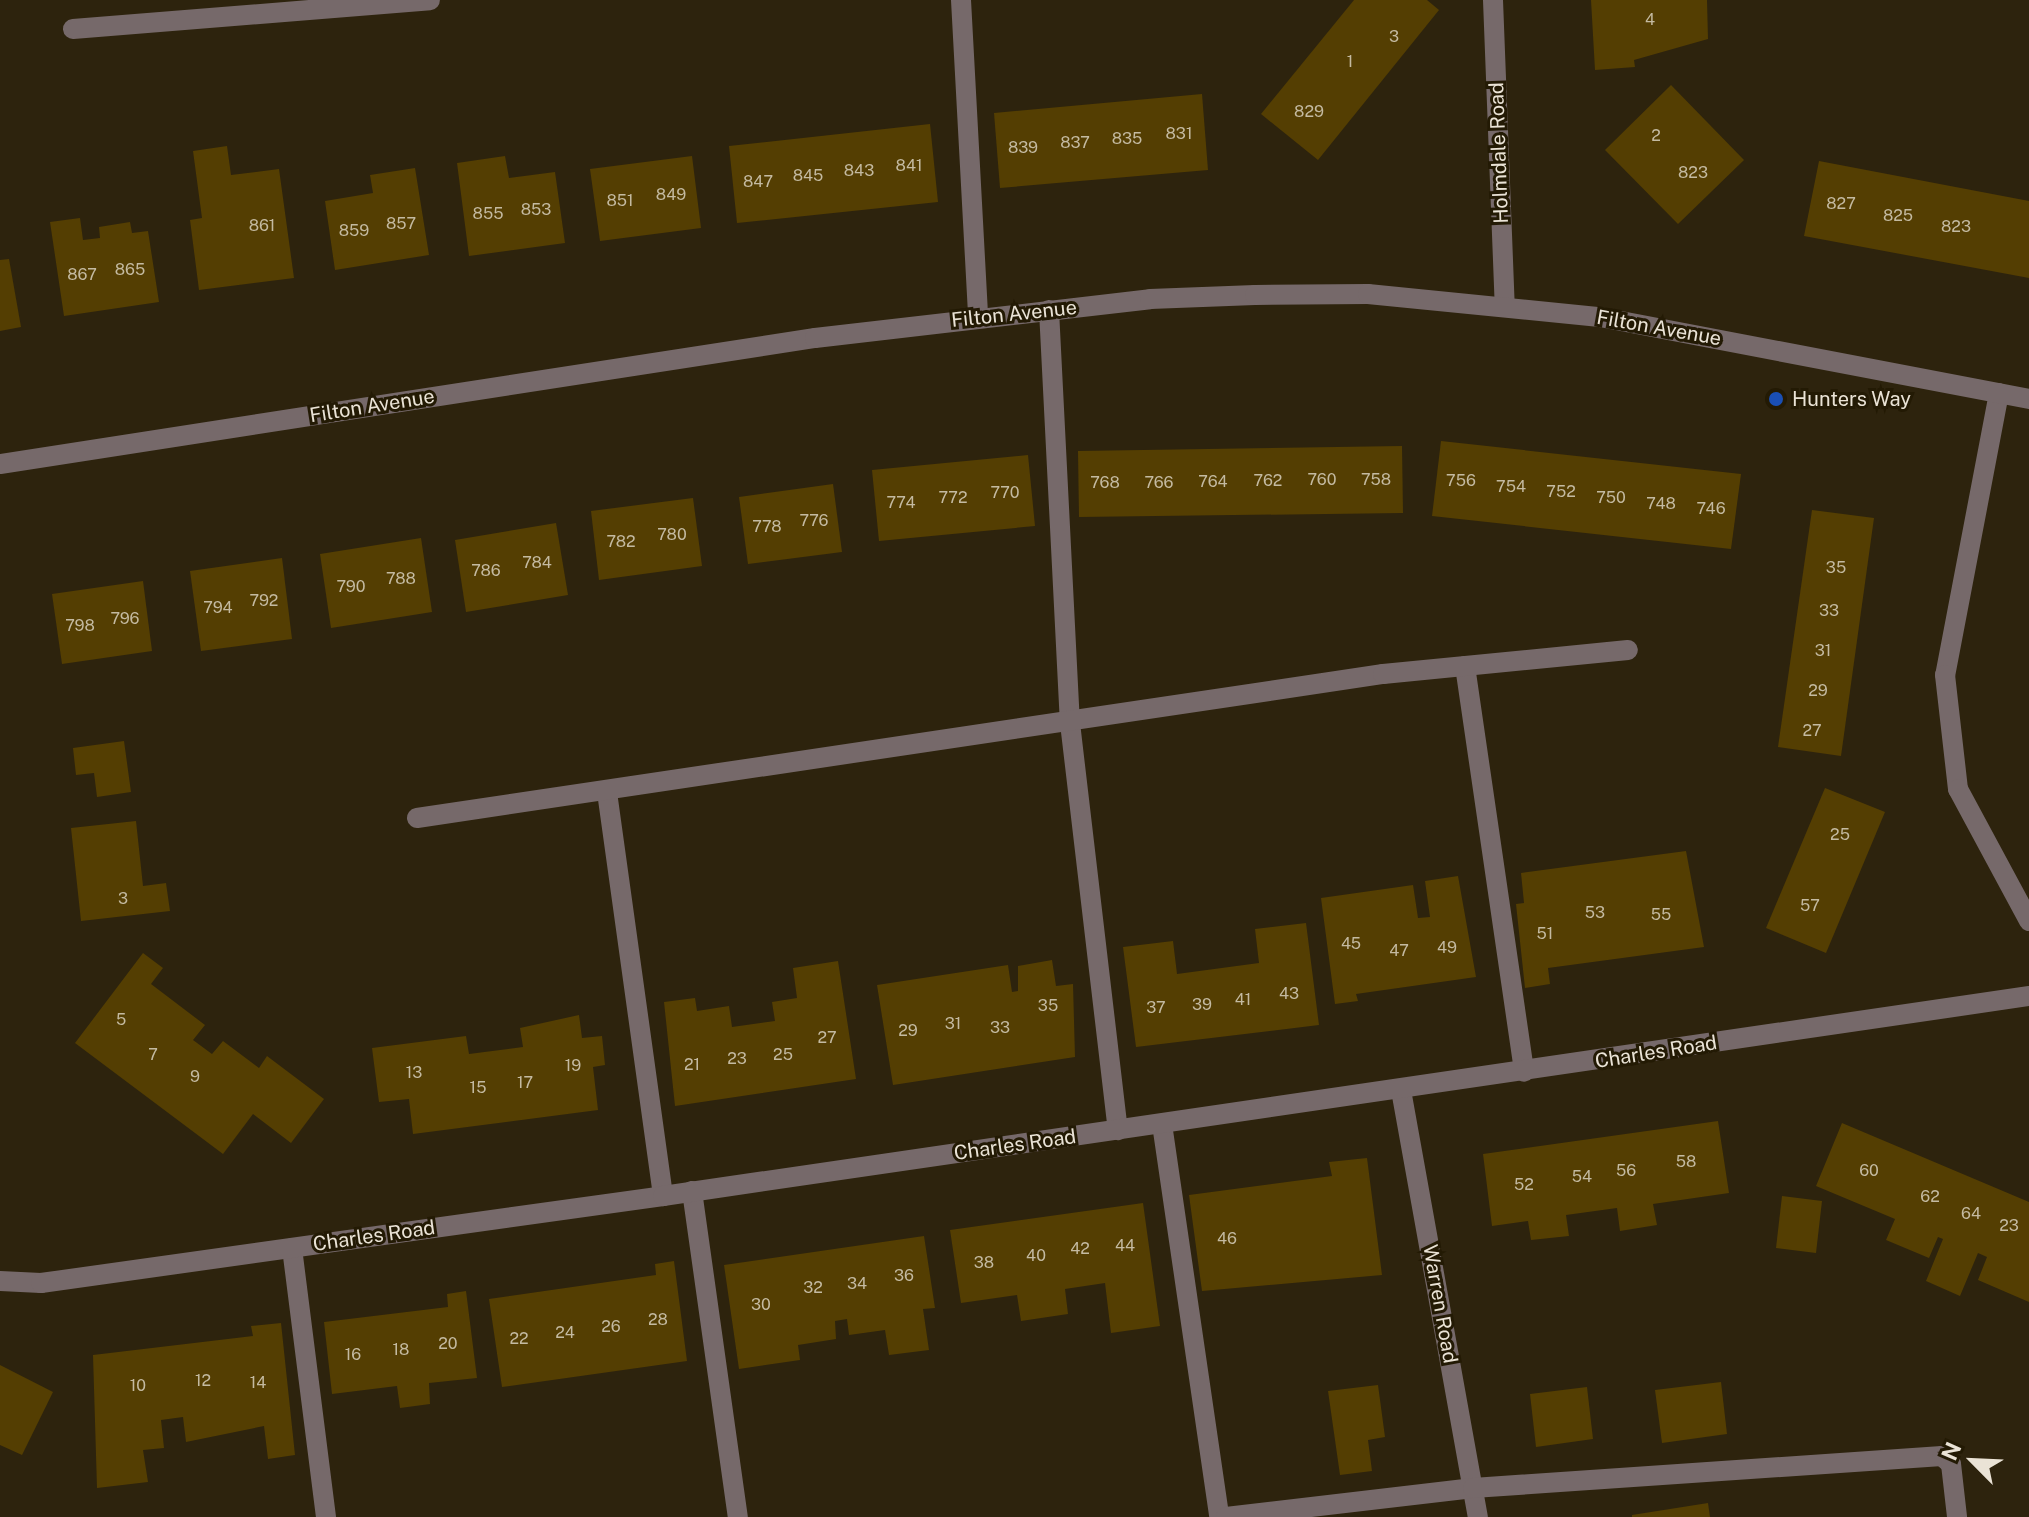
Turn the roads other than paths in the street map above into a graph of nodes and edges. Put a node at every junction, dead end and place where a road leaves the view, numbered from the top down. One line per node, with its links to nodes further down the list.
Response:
1 (430, 0): 4 (street)
2 (961, 0): 7 (street)
3 (1493, 0): 5 (street, Holmdale Road)
4 (73, 29)
5 (1505, 306): 6 (street, Filton Avenue); 8 (street, Filton Avenue)
6 (1049, 310): 7 (street, Filton Avenue); 13 (street)
7 (978, 318): 10 (street, Filton Avenue)
8 (1999, 393): 9 (street, Filton Avenue); 16 (street)
9 (2029, 399)
10 (0, 464)
11 (1628, 650): 12 (street)
12 (1465, 666): 13 (street); 18 (street)
13 (1070, 723): 14 (street); 21 (street)
14 (607, 792): 15 (street); 23 (street)
15 (417, 818)
16 (2029, 921)
17 (2029, 996): 18 (street, Charles Road)
18 (1524, 1072): 19 (street, Charles Road)
19 (1401, 1090): 20 (street, Charles Road); 26 (street, Warren Road)
20 (1162, 1124): 21 (street, Charles Road); 29 (street)
21 (1118, 1130): 22 (street, Charles Road)
22 (692, 1191): 23 (street, Charles Road); 28 (street)
23 (663, 1196): 24 (street, Charles Road)
24 (292, 1248): 25 (street, Charles Road); 27 (street)
25 (0, 1281)
26 (1473, 1488): 30 (street); 31 (street, Warren Road); 32 (street)
27 (326, 1517)
28 (738, 1517)
29 (1219, 1517)
30 (1226, 1517)
31 (1478, 1517)
32 (1957, 1517)

